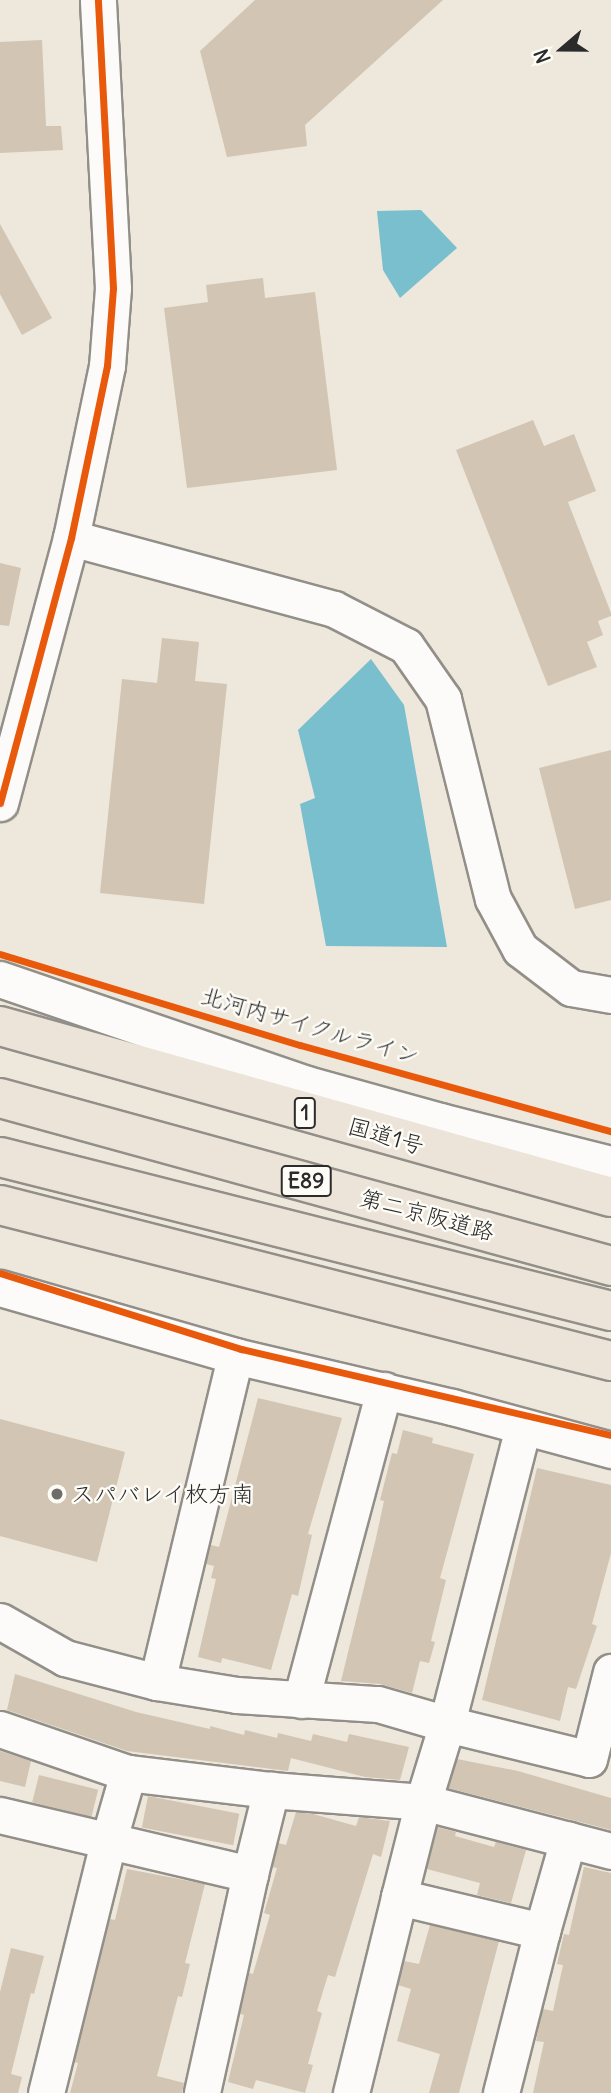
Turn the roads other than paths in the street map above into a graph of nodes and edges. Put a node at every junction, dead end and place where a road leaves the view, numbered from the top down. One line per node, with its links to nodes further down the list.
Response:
1 (98, 0): 2 (street)
2 (71, 538): 3 (street); 5 (street)
3 (0, 803)
4 (0, 979): 11 (street)
5 (611, 995)
6 (0, 1026): 14 (highway, 国道1号 / 1)
7 (0, 1089): 9 (highway)
8 (0, 1098): 9 (highway, 第二京阪道路 / E89)
9 (57, 1111): 16 (highway, 第二京阪道路 / E89)
10 (0, 1157): 13 (highway, 第二京阪道路 / E89)
11 (611, 1164)
12 (0, 1165): 13 (highway)
13 (84, 1177): 18 (highway, 第二京阪道路 / E89)
14 (611, 1197)
15 (0, 1205): 20 (highway)
16 (611, 1266)
17 (0, 1288): 19 (street)
18 (611, 1311)
19 (235, 1356): 21 (street); 26 (street)
20 (611, 1361)
21 (384, 1390): 22 (street); 27 (street)
22 (523, 1427): 23 (street); 28 (street)
23 (611, 1450)
24 (0, 1621): 26 (street)
25 (611, 1672): 30 (street)
26 (157, 1682): 27 (street)
27 (301, 1700): 28 (street)
28 (447, 1724): 30 (street); 33 (street)
29 (0, 1729): 31 (street)
30 (600, 1763)
31 (128, 1773): 32 (street); 35 (street)
32 (271, 1790): 33 (street); 38 (street)
33 (423, 1802): 36 (street); 39 (street)
34 (0, 1815): 35 (street)
35 (108, 1839): 38 (street); 41 (street)
36 (568, 1840): 37 (street); 40 (street)
37 (611, 1852)
38 (250, 1874): 42 (street)
39 (400, 1897): 40 (street); 43 (street)
40 (542, 1931): 44 (street)
41 (46, 2093)
42 (202, 2093)
43 (351, 2093)
44 (501, 2093)

